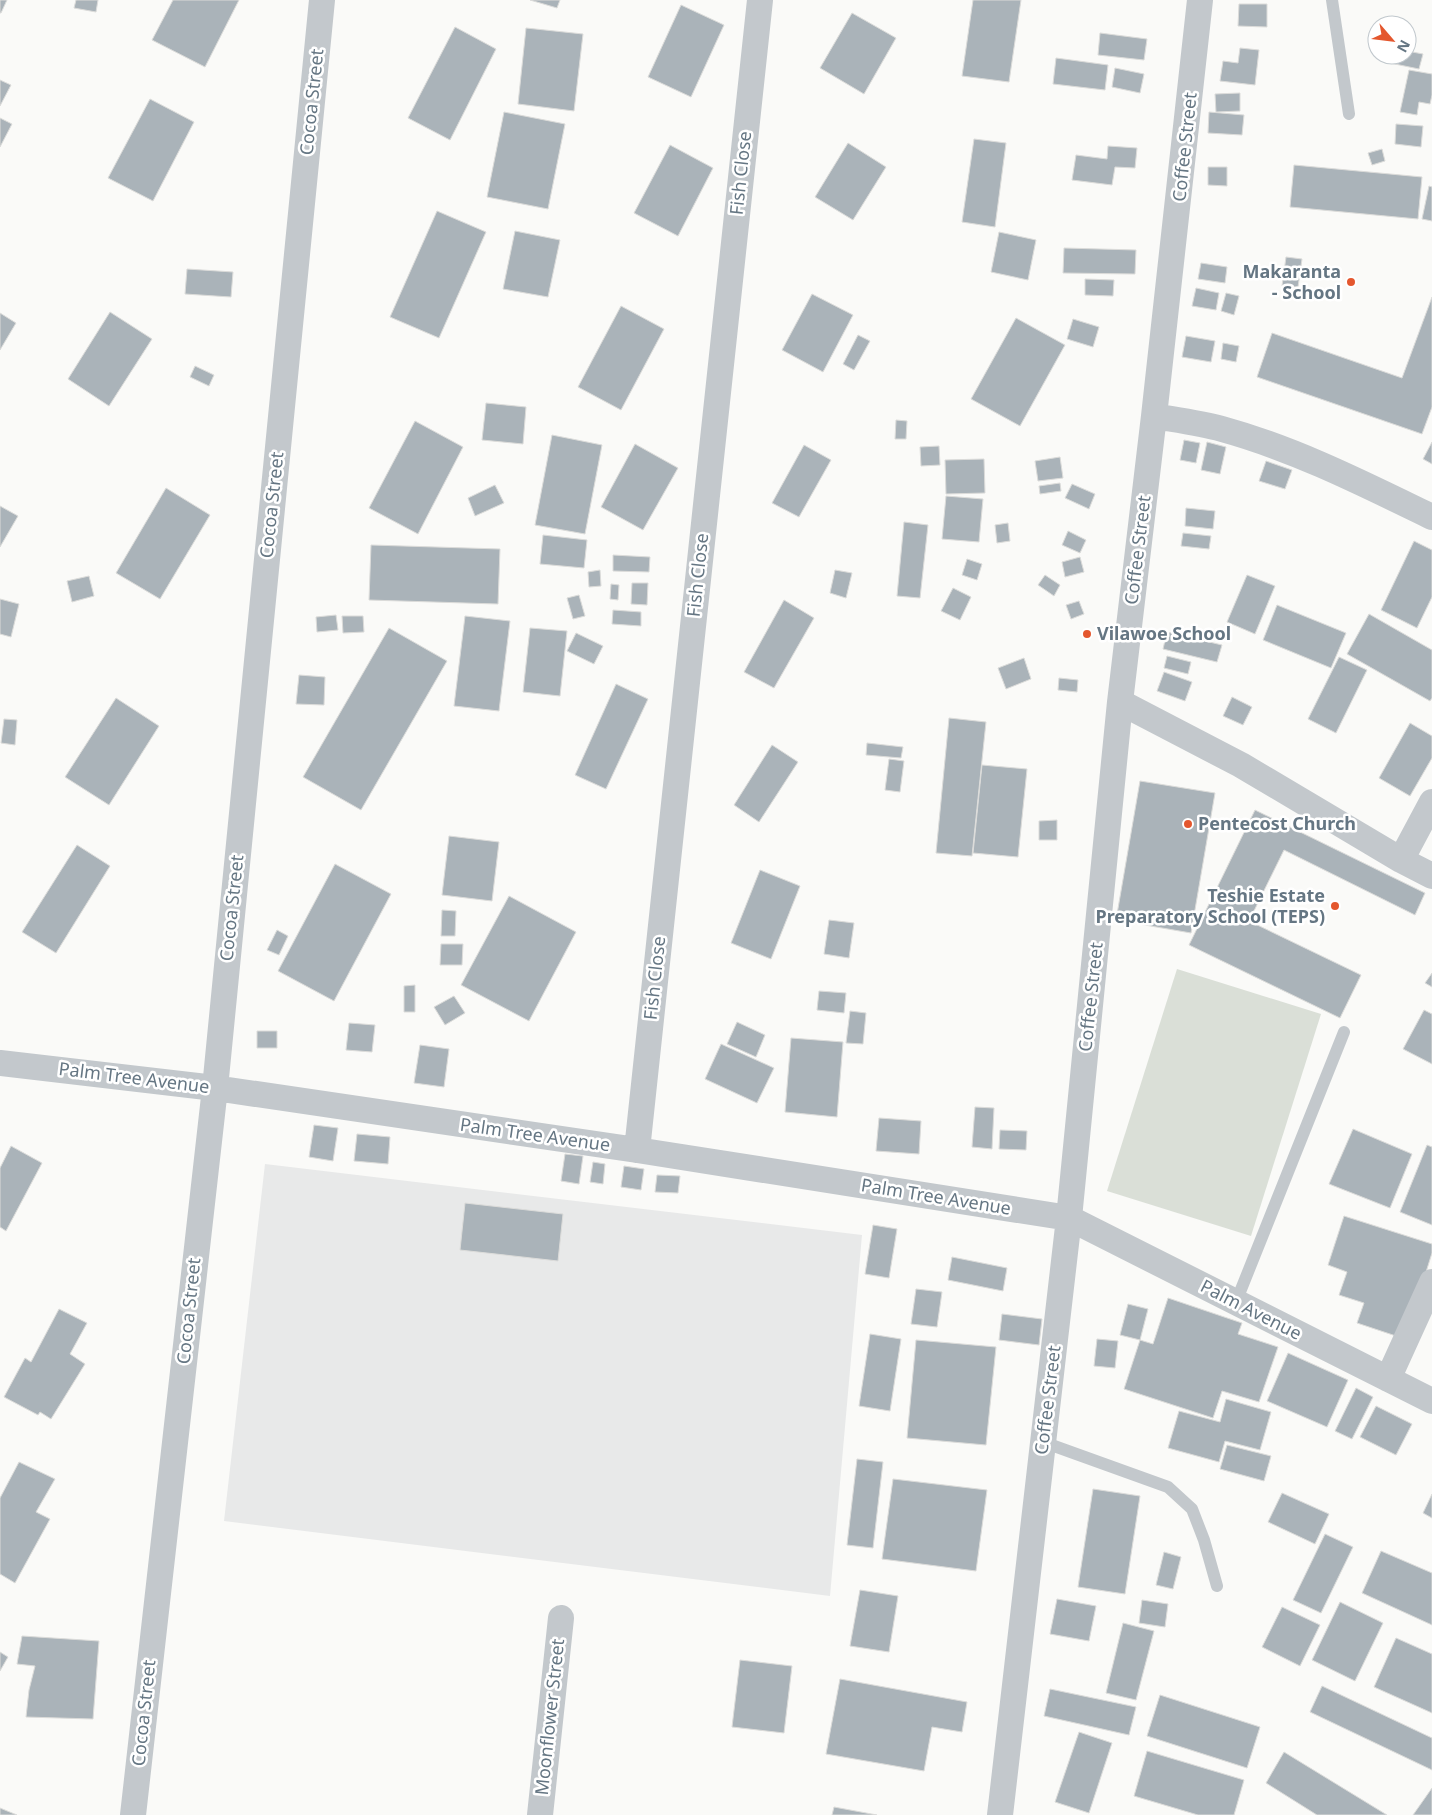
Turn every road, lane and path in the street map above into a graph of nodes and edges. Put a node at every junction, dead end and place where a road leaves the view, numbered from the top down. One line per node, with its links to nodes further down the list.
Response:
1 (322, 0): 14 (street, Cocoa Street)
2 (760, 0): 15 (street, Fish Close)
3 (1200, 0): 6 (street, Coffee Street)
4 (1332, 0): 5 (lane)
5 (1349, 114)
6 (1154, 416): 7 (street); 8 (street, Coffee Street)
7 (1432, 517)
8 (1120, 702): 10 (street); 16 (street, Coffee Street)
9 (1432, 802): 10 (street)
10 (1401, 860): 11 (street)
11 (1432, 876)
12 (1344, 1032): 18 (lane)
13 (0, 1063): 14 (street, Palm Tree Avenue)
14 (215, 1088): 15 (street, Palm Tree Avenue); 24 (street, Cocoa Street)
15 (637, 1150): 16 (street, Palm Tree Avenue)
16 (1069, 1218): 18 (street, Palm Avenue); 21 (street, Coffee Street)
17 (1432, 1282): 19 (street)
18 (1236, 1302): 19 (street, Palm Avenue)
19 (1388, 1379): 20 (street, Palm Avenue)
20 (1432, 1402)
21 (1043, 1442): 22 (lane); 26 (street, Coffee Street)
22 (1217, 1586)
23 (560, 1618): 25 (street, Moonflower Street)
24 (133, 1815)
25 (540, 1815)
26 (1000, 1815)

